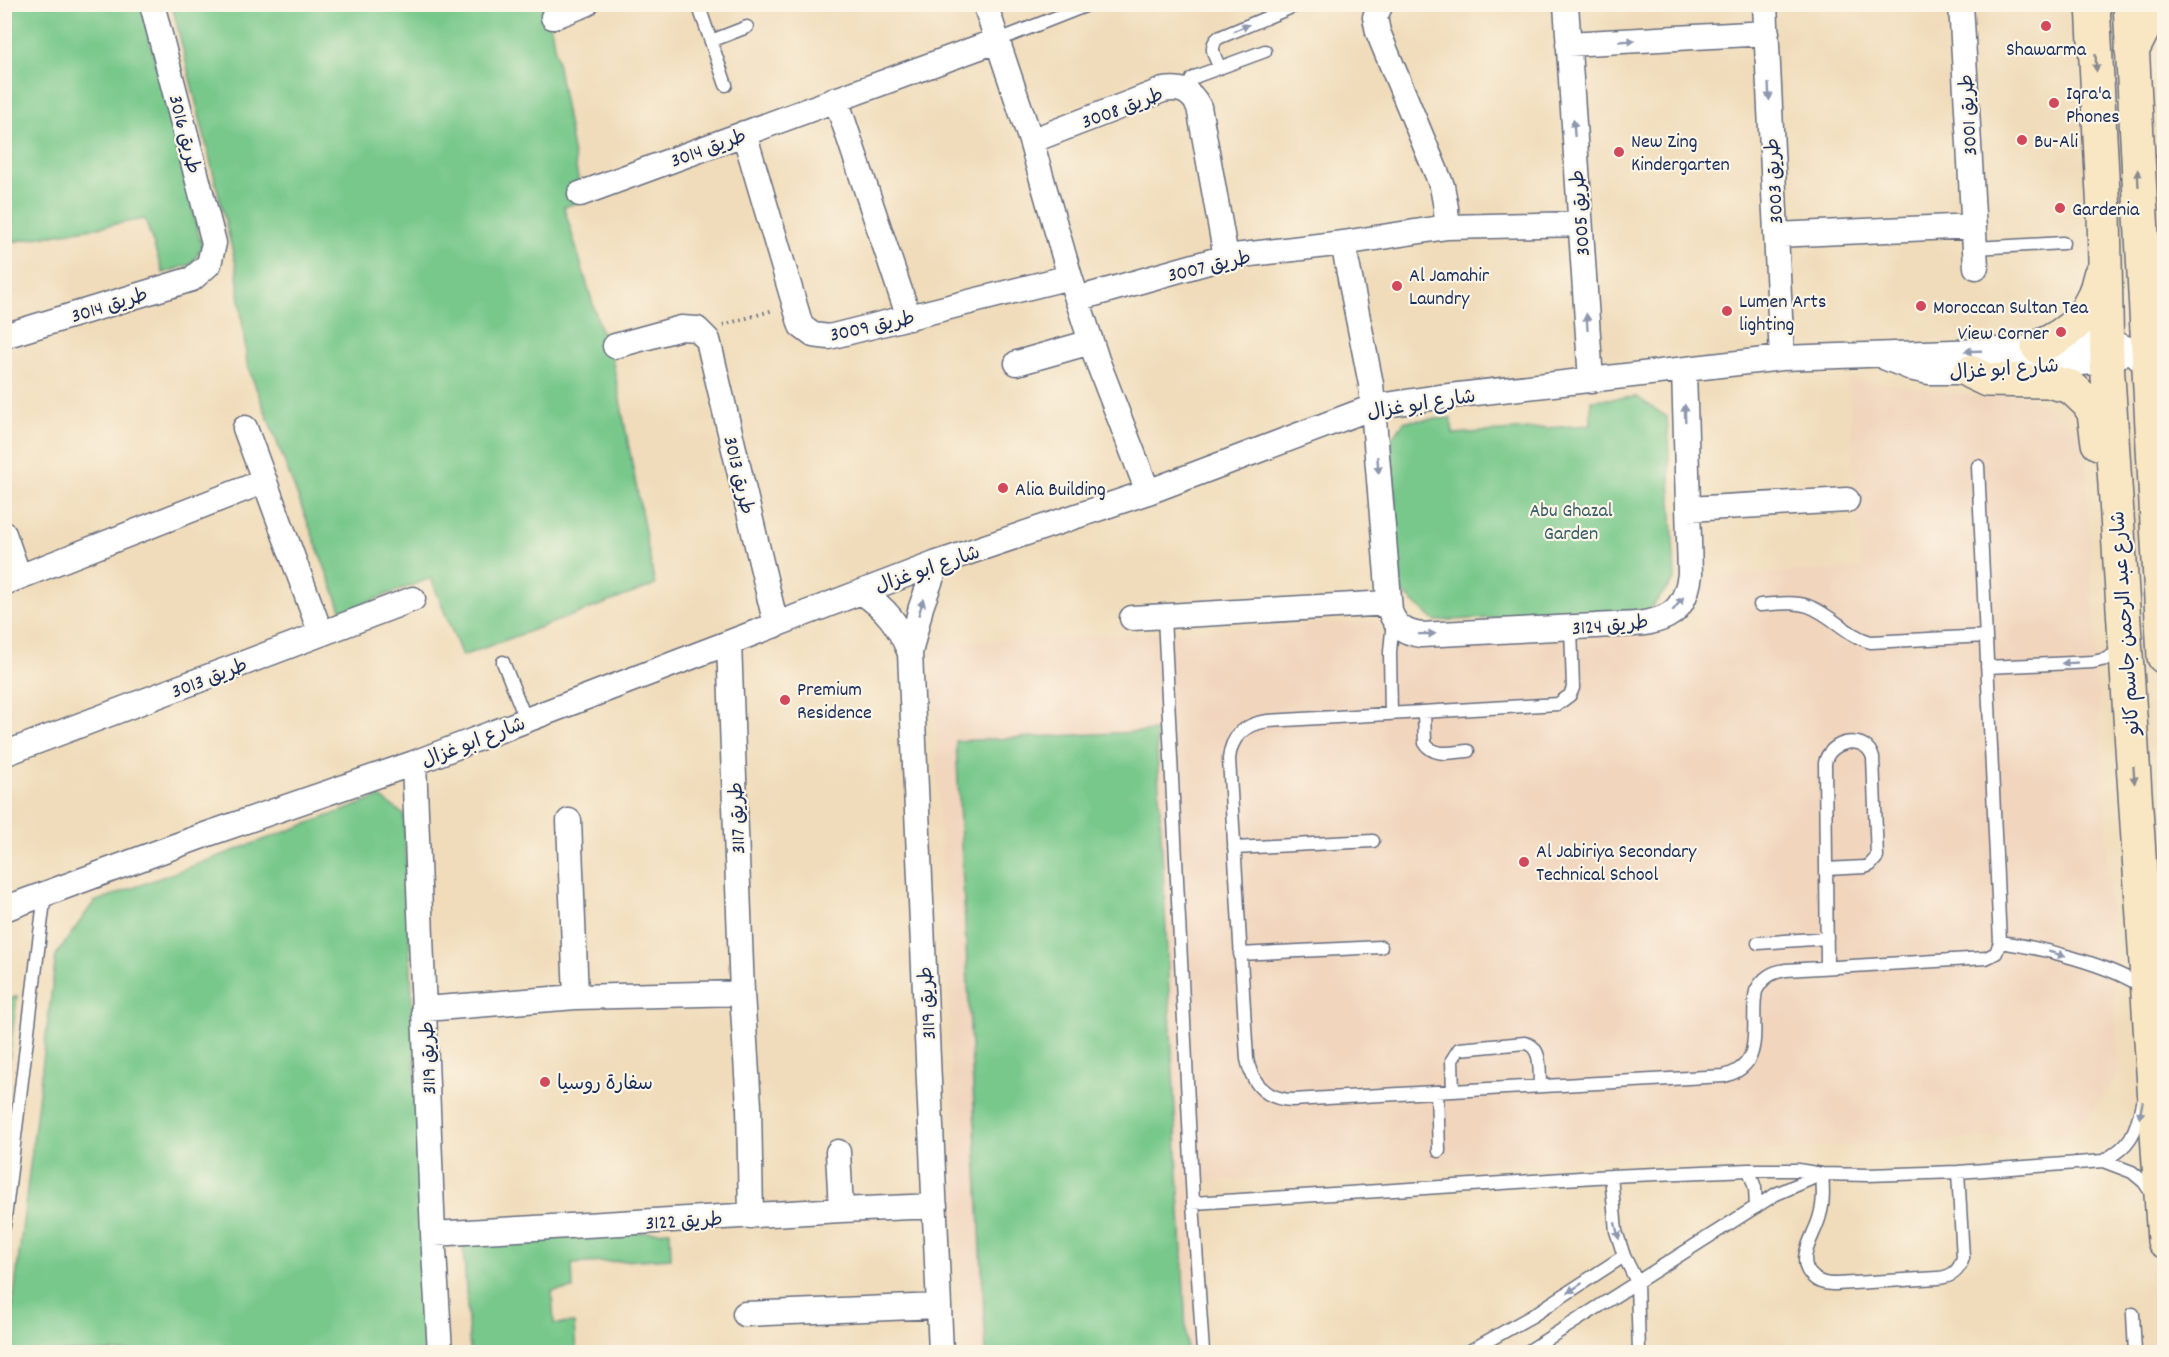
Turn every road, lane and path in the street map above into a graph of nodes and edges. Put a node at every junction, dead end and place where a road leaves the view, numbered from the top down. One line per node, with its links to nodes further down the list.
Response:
1 (152, 4): 39 (street, طريق 3016)
2 (586, 4): 14 (street)
3 (698, 4): 17 (lane)
4 (985, 4): 18 (street)
5 (1299, 4): 22 (lane, one-way to 5)
6 (1381, 4): 31 (street)
7 (1566, 4): 19 (street, طريق 3005)
8 (1765, 4): 16 (street, طريق 3003)
9 (1961, 4): 35 (street, طريق 3001)
10 (2093, 4): 29 (main road, شارع عبد الرحمن جاسم كانو, one-way to 29)
11 (2130, 4): 21 (main road, شارع عبد الرحمن جاسم كانو)
12 (2156, 4): 21 (main road)
13 (1089, 5): 18 (lane, طريق 3014)
14 (553, 17)
15 (747, 27): 17 (lane)
16 (1767, 33): 19 (street, one-way to 16); 32 (street, طريق 3003, one-way to 32)
17 (711, 41): 23 (lane)
18 (996, 41): 25 (street, طريق 3014); 27 (street)
19 (1568, 44): 30 (street, طريق 3005, one-way to 19)
20 (1265, 51): 22 (lane)
21 (2132, 53): 38 (main road, شارع عبد الرحمن جاسم كانو, one-way to 21)
22 (1220, 68): 24 (lane)
23 (726, 85)
24 (1186, 91): 27 (street, طريق 3008); 36 (street, طريق 3008)
25 (836, 99): 26 (street, طريق 3014); 42 (street)
26 (744, 134): 28 (street, طريق 3014); 41 (street, طريق 3009)
27 (1031, 141): 40 (street)
28 (580, 194)
29 (2104, 213): 37 (main road, شارع عبد الرحمن جاسم كانو); 38 (main road)
30 (1580, 224): 31 (street, طريق 3007); 54 (street, طريق 3005, one-way to 30)
31 (1446, 227): 33 (street, طريق 3007)
32 (1776, 235): 35 (street); 50 (street, طريق 3003)
33 (1343, 243): 36 (street, طريق 3007); 55 (street)
34 (2063, 243): 35 (lane)
35 (1975, 247)
36 (1226, 257): 40 (street, طريق 3007)
37 (2104, 259): 47 (main road); 48 (main road, شارع عبد الرحمن جاسم كانو)
38 (2157, 262): 48 (main road, شارع عبد الرحمن جاسم كانو)
39 (209, 264): 44 (street, طريق 3014)
40 (1074, 288): 42 (street, طريق 3009); 45 (street)
41 (795, 304): 42 (street, طريق 3009); 43 (path)
42 (909, 318)
43 (698, 330): 46 (street); 72 (street, طريق 3013)
44 (4, 336)
45 (1091, 342): 51 (street); 59 (street)
46 (615, 346)
47 (2038, 347): 48 (street, شارع ابو غزال); 49 (street, شارع ابو غزال, one-way to 49)
48 (2127, 350): 53 (street, شارع ابو غزال); 62 (main road, شارع عبد الرحمن جاسم كانو); 79 (main road, شارع عبد الرحمن جاسم كانو)
49 (1879, 355): 50 (street, شارع ابو غزال); 53 (street, شارع ابو غزال)
50 (1782, 358): 52 (street, شارع ابو غزال)
51 (1017, 363)
52 (1684, 370): 54 (street, شارع ابو غزال); 61 (street, طريق 3124, one-way to 52)
53 (1970, 372): 62 (main road)
54 (1591, 381): 55 (street, شارع ابو غزال)
55 (1373, 407): 59 (street, شارع ابو غزال); 69 (street, one-way to 69)
56 (245, 428): 58 (street)
57 (1978, 466): 75 (lane)
58 (265, 481): 65 (street); 74 (street)
59 (1148, 492): 64 (street, شارع ابو غزال)
60 (1846, 500): 61 (street)
61 (1688, 509): 73 (street, طريق 3124, one-way to 61)
62 (2117, 520): 77 (main road, شارع عبد الرحمن جاسم كانو)
63 (4, 534): 65 (street)
64 (937, 563): 66 (street, شارع ابو غزال); 78 (street, one-way to 64)
65 (12, 580)
66 (861, 592): 72 (street, شارع ابو غزال); 78 (street)
67 (413, 599): 74 (street, طريق 3013)
68 (1760, 604): 75 (lane)
69 (1391, 611): 70 (street); 73 (street, طريق 3124, one-way to 73); 83 (lane)
70 (1164, 616): 71 (street); 115 (lane)
71 (1132, 618)
72 (776, 625): 76 (street, شارع ابو غزال)
73 (1571, 627): 82 (lane)
74 (321, 634): 86 (street, طريق 3013)
75 (1986, 636): 81 (lane)
76 (729, 643): 84 (street, شارع ابو غزال); 101 (street, طريق 3117)
77 (2126, 649): 81 (lane, one-way to 81); 100 (main road, شارع عبد الرحمن جاسم كانو, one-way to 100)
78 (910, 653): 116 (street, طريق 3119)
79 (2164, 657)
80 (503, 662): 84 (lane)
81 (1987, 667): 95 (lane)
82 (1424, 712): 83 (lane); 85 (lane)
83 (1391, 714): 90 (lane)
84 (526, 720): 87 (street, شارع ابو غزال)
85 (1468, 751)
86 (4, 754)
87 (414, 763): 92 (street, شارع ابو غزال); 103 (street, طريق 3119)
88 (569, 821): 102 (street)
89 (1373, 841): 90 (lane)
90 (1234, 848): 98 (lane)
91 (1826, 869): 91 (lane); 94 (lane)
92 (45, 893): 93 (street, شارع ابو غزال); 120 (lane)
93 (4, 909)
94 (1827, 938): 96 (lane); 99 (lane)
95 (2000, 942): 99 (lane); 100 (lane, one-way to 100)
96 (1758, 943)
97 (1381, 947): 98 (lane)
98 (1240, 954): 107 (lane)
99 (1827, 968): 105 (lane)
100 (2148, 991): 104 (main road, شارع عبد الرحمن جاسم كانو)
101 (742, 993): 102 (street); 119 (street, طريق 3117)
102 (576, 997): 103 (street)
103 (425, 1009): 121 (street, طريق 3119)
104 (2152, 1053): 110 (lane, one-way to 110); 122 (main road, شارع عبد الرحمن جاسم كانو)
105 (1540, 1086): 106 (lane); 106 (lane)
106 (1453, 1091): 107 (lane)
107 (1437, 1092): 108 (lane)
108 (1439, 1151)
109 (838, 1152): 118 (street)
110 (2103, 1161): 112 (lane); 122 (lane)
111 (1749, 1170): 113 (lane); 114 (lane); 117 (lane)
112 (1958, 1172): 113 (lane); 113 (lane)
113 (1822, 1174): 117 (lane)
114 (1611, 1176): 115 (lane); 123 (lane, one-way to 123)
115 (1193, 1203): 130 (lane)
116 (935, 1206): 118 (street, طريق 3122); 125 (street, طريق 3119)
117 (1756, 1207): 124 (lane)
118 (841, 1210): 119 (street, طريق 3122)
119 (751, 1216): 121 (street, طريق 3122)
120 (4, 1226)
121 (433, 1234): 128 (street, طريق 3119)
122 (2164, 1234)
123 (1624, 1256): 124 (lane); 131 (lane, one-way to 131)
124 (1637, 1282): 132 (lane); 133 (lane)
125 (938, 1306): 126 (street); 129 (street, طريق 3119)
126 (745, 1314)
127 (2133, 1314): 134 (lane)
128 (440, 1353)
129 (940, 1353)
130 (1203, 1353)
131 (1468, 1353)
132 (1527, 1353)
133 (1639, 1353)
134 (2135, 1353)

